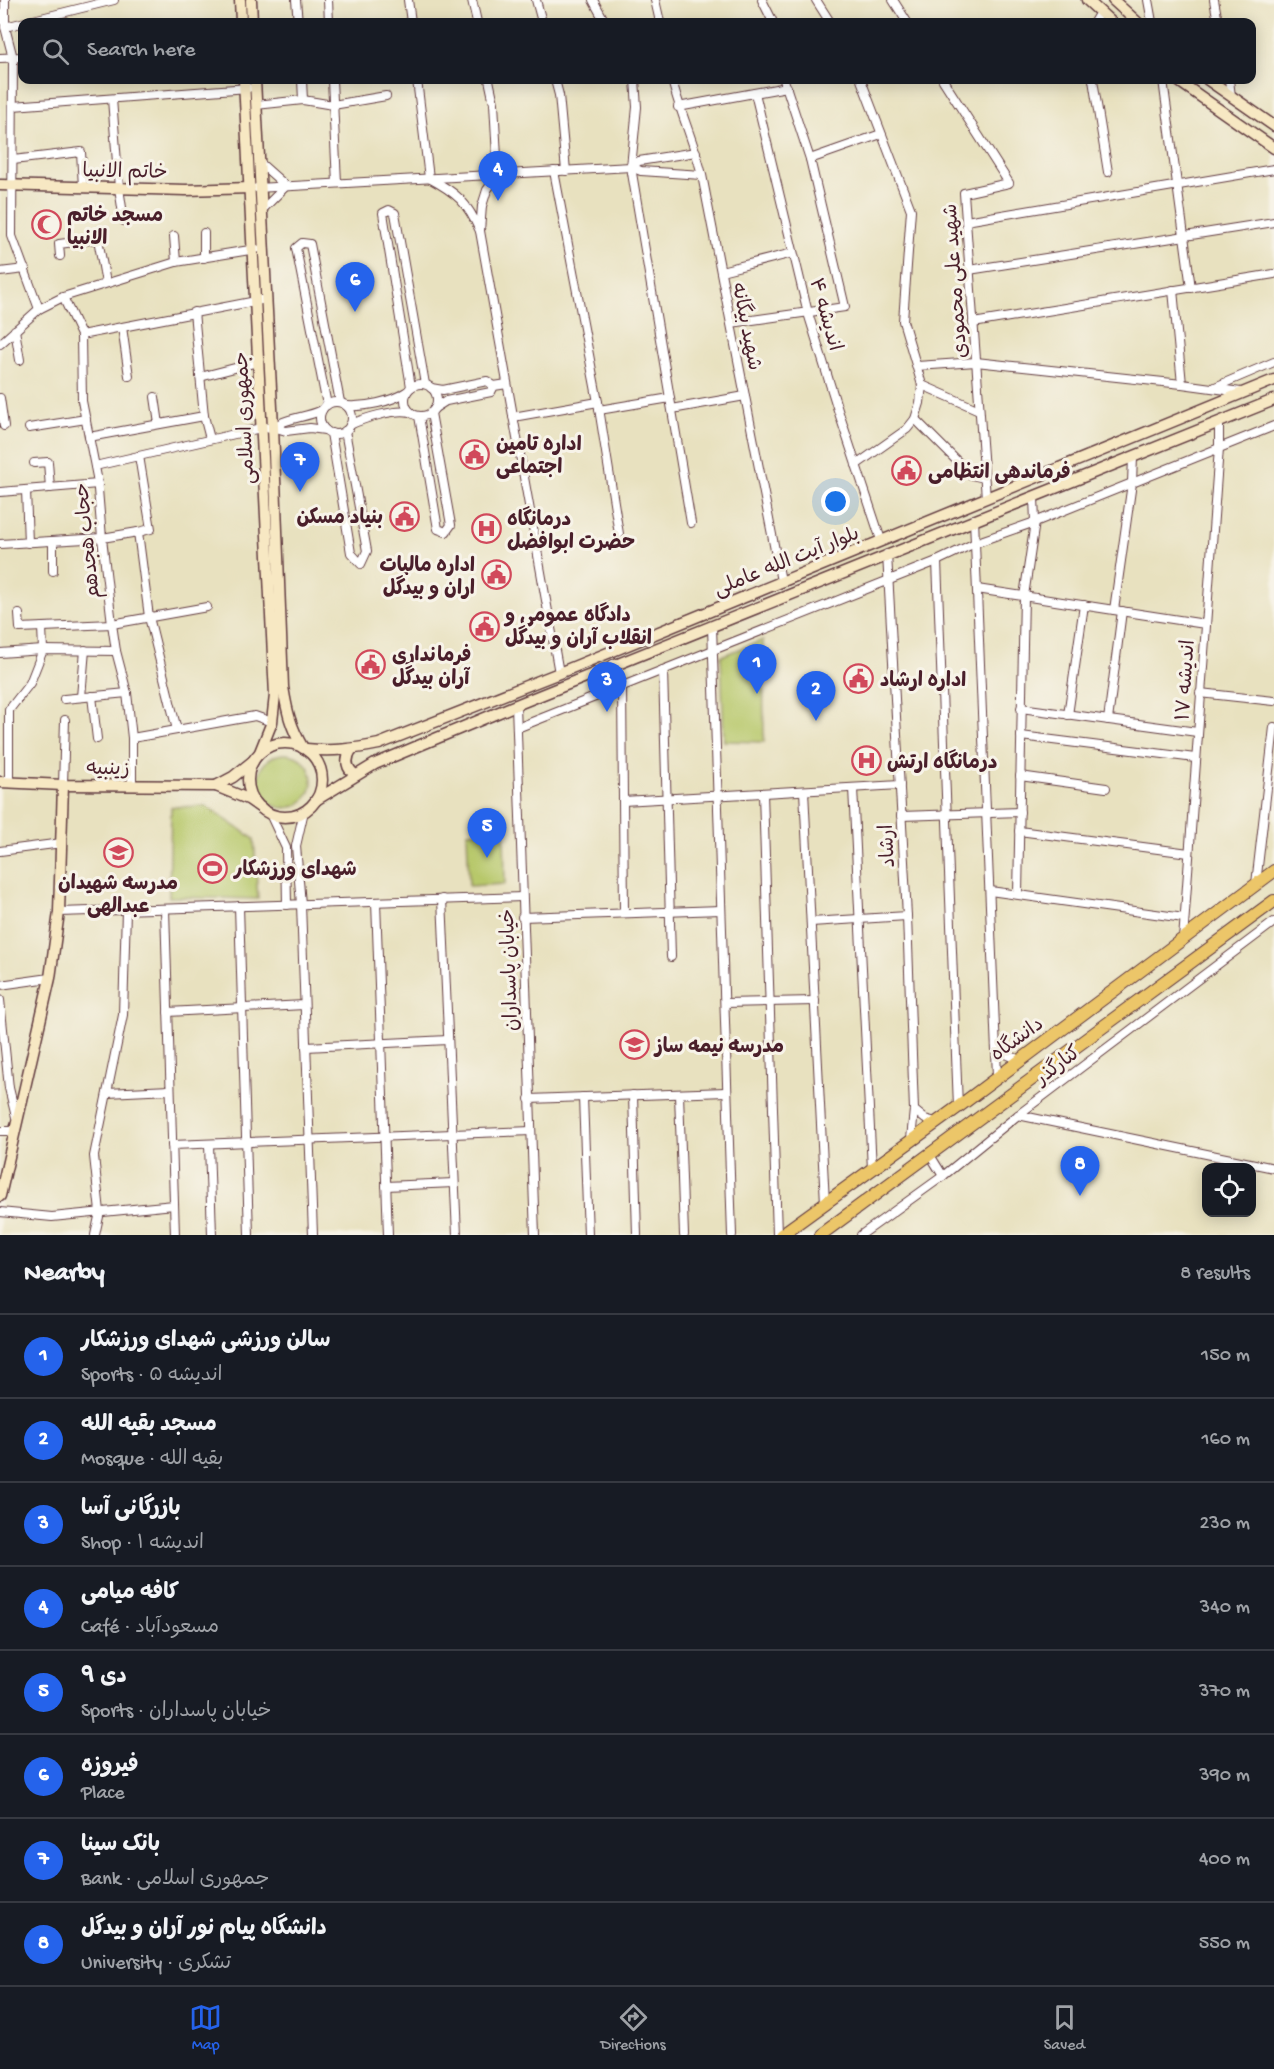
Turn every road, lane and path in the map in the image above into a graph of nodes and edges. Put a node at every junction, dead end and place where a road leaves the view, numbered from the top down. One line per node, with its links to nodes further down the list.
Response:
1 (5, 0): 39 (street)
2 (114, 0): 20 (street)
3 (240, 0): 21 (main road)
4 (250, 0): 22 (main road)
5 (296, 0): 23 (street)
6 (328, 0): 24 (street)
7 (408, 0): 25 (street)
8 (472, 0): 26 (street)
9 (536, 0): 27 (street)
10 (593, 0): 28 (street)
11 (655, 0): 29 (street)
12 (762, 0): 30 (street)
13 (816, 0): 31 (street)
14 (893, 0): 32 (street)
15 (1087, 0): 19 (main road)
16 (1113, 0): 35 (main road)
17 (1148, 0): 36 (street)
18 (1214, 0): 37 (street)
19 (1100, 12): 33 (street); 34 (main road)
20 (41, 18)
21 (241, 18)
22 (252, 18)
23 (298, 18)
24 (329, 18)
25 (410, 18)
26 (476, 18)
27 (541, 18)
28 (603, 18)
29 (659, 18)
30 (771, 18)
31 (827, 18)
32 (904, 18)
33 (1096, 18)
34 (1107, 18)
35 (1133, 18)
36 (1151, 18)
37 (1217, 18)
38 (18, 24): 39 (street)
39 (5, 27): 42 (street)
40 (18, 57): 42 (street)
41 (0, 58): 42 (street)
42 (13, 58): 67 (street)
43 (250, 84): 63 (street); 65 (main road, جمهوری اسلامی); 91 (main road, جمهوری اسلامی)
44 (302, 84): 64 (street)
45 (332, 84): 66 (street)
46 (417, 84): 83 (street)
47 (490, 84): 81 (street)
48 (556, 84): 79 (street)
49 (635, 84): 76 (street)
50 (673, 84): 68 (street, شهید بیگانه)
51 (782, 84): 60 (street)
52 (785, 84): 73 (street)
53 (862, 84): 70 (street)
54 (946, 84): 94 (street, شهید علی محمودی)
55 (1094, 84): 80 (street)
56 (1164, 84): 88 (street)
57 (1184, 84): 71 (main road)
58 (1214, 84): 62 (main road)
59 (1229, 84): 62 (street)
60 (755, 93): 68 (street); 101 (street, اندیشه ۴)
61 (386, 96): 66 (street)
62 (1232, 96): 69 (main road)
63 (112, 99): 67 (street); 90 (street)
64 (303, 100): 65 (street); 66 (street)
65 (256, 105): 75 (main road, جمهوری اسلامی)
66 (333, 105): 84 (street)
67 (13, 106): 74 (street)
68 (678, 107): 72 (street, شهید بیگانه)
69 (1274, 126)
70 (881, 134): 73 (street); 128 (street)
71 (1274, 148)
72 (696, 152): 76 (street); 82 (street, شهید بیگانه)
73 (810, 159): 117 (street)
74 (13, 160): 86 (street); 89 (street)
75 (259, 162): 87 (street); 91 (main road, جمهوری اسلامی)
76 (631, 167): 79 (street); 82 (street); 143 (street)
77 (1274, 169): 88 (street)
78 (554, 171): 79 (street); 81 (street); 146 (street)
79 (566, 171)
80 (1108, 172)
81 (498, 175): 83 (street); 96 (street)
82 (702, 175): 107 (street, شهید بیگانه)
83 (429, 178): 84 (street); 96 (street)
84 (337, 183): 87 (street)
85 (0, 185): 86 (main road, خاتم الانبیا)
86 (13, 186): 89 (main road, خاتم الانبیا); 105 (street)
87 (286, 186): 91 (street); 92 (street)
88 (1177, 186): 94 (street); 99 (street)
89 (83, 187): 90 (main road, خاتم الانبیا)
90 (119, 188): 91 (main road, خاتم الانبیا); 93 (street)
91 (255, 188): 92 (main road, جمهوری اسلامی); 100 (main road, جمهوری اسلامی)
92 (261, 210): 100 (main road, جمهوری اسلامی)
93 (124, 221)
94 (966, 221): 106 (street, شهید علی محمودی)
95 (1274, 222): 99 (street)
96 (480, 231): 132 (street)
97 (204, 233): 103 (street)
98 (174, 236): 104 (street)
99 (1184, 236): 106 (street); 111 (street)
100 (258, 249): 103 (street); 114 (main road, جمهوری اسلامی)
101 (793, 253): 107 (street); 117 (street, اندیشه ۴)
102 (60, 256): 110 (street)
103 (204, 258): 104 (street)
104 (176, 262): 110 (street)
105 (25, 269): 108 (street); 115 (street)
106 (969, 270): 119 (street, شهید علی محمودی)
107 (721, 271): 118 (street, شهید بیگانه)
108 (0, 272)
109 (1274, 274): 111 (street)
110 (106, 283): 113 (street)
111 (1191, 288): 112 (street)
112 (1173, 290): 119 (street); 133 (street)
113 (63, 297): 115 (street); 122 (street, حجاب هجدهم)
114 (261, 300): 116 (street); 125 (main road, جمهوری اسلامی); 161 (main road, جمهوری اسلامی)
115 (39, 309): 121 (street)
116 (194, 312): 120 (street); 130 (street)
117 (808, 313): 118 (street); 172 (street, اندیشه ۴)
118 (731, 323): 140 (street, شهید بیگانه)
119 (973, 323): 126 (street, شهید علی محمودی)
120 (122, 327): 122 (street); 129 (street)
121 (15, 330): 123 (street); 124 (street)
122 (81, 335): 155 (street, حجاب هجدهم)
123 (0, 344)
124 (21, 360)
125 (258, 362): 130 (street); 163 (main road, جمهوری اسلامی)
126 (976, 362): 128 (street); 133 (street); 150 (street, شهید علی محمودی)
127 (1274, 362): 137 (street)
128 (917, 366): 134 (street)
129 (129, 376)
130 (200, 377): 152 (street)
131 (1274, 380): 139 (main road, بلوار آیت‌ الله عاملی)
132 (507, 384): 136 (street); 154 (street)
133 (1182, 384): 137 (street)
134 (922, 385): 150 (street); 156 (street)
135 (428, 386): 136 (street); 138 (street); 138 (street); 149 (street)
136 (494, 386): 149 (street)
137 (1212, 388): 139 (street)
138 (409, 389): 145 (street); 151 (street)
139 (1242, 393): 181 (main road, بلوار آیت‌ الله عاملی)
140 (745, 396): 148 (street); 197 (street, شهید بیگانه)
141 (156, 397): 158 (street)
142 (0, 398): 159 (street)
143 (670, 398): 146 (street); 148 (street)
144 (1274, 400): 157 (main road, بلوار آیت‌ الله عاملی)
145 (343, 404): 147 (street); 147 (street); 164 (street)
146 (598, 406): 154 (street); 186 (street)
147 (324, 407): 161 (street); 165 (street)
148 (672, 409): 184 (street)
149 (433, 410): 153 (street); 153 (street)
150 (979, 410): 174 (street, شهید علی محمودی)
151 (410, 412): 153 (street); 164 (street)
152 (204, 416): 158 (street); 167 (street)
153 (419, 416)
154 (513, 417): 216 (street)
155 (86, 419): 162 (street); 166 (street, حجاب هجدهم)
156 (915, 419): 172 (street); 174 (street)
157 (1219, 422): 168 (street, اندیشه ۱۷); 170 (main road, بلوار آیت‌ الله عاملی)
158 (159, 424): 166 (street)
159 (4, 426)
160 (1274, 426): 168 (street)
161 (273, 427): 163 (street); 165 (street); 237 (main road, جمهوری اسلامی)
162 (29, 428)
163 (261, 428): 167 (street); 229 (main road, جمهوری اسلامی)
164 (348, 428): 165 (street); 165 (street)
165 (328, 431)
166 (89, 437): 173 (street, حجاب هجدهم)
167 (210, 439): 169 (street)
168 (1219, 448): 175 (street); 206 (street, اندیشه ۱۷)
169 (139, 456): 173 (street); 185 (street)
170 (1133, 457): 175 (street); 180 (main road, بلوار آیت‌ الله عاملی)
171 (34, 463): 177 (street)
172 (856, 465): 188 (street, اندیشه ۴)
173 (95, 466): 176 (street, حجاب هجدهم)
174 (984, 478): 181 (street, شهید علی محمودی)
175 (1132, 483): 183 (street); 202 (street)
176 (98, 484): 177 (street); 187 (street, حجاب هجدهم)
177 (50, 488): 178 (street)
178 (26, 490): 179 (street); 190 (street)
179 (0, 492)
180 (1034, 497): 182 (main road, بلوار آیت‌ الله عاملی); 183 (street)
181 (986, 498): 188 (main road, بلوار آیت‌ الله عاملی)
182 (974, 519): 191 (street); 193 (main road, بلوار آیت‌ الله عاملی)
183 (1035, 522): 191 (street); 199 (street)
184 (691, 523)
185 (138, 532): 187 (street); 204 (street)
186 (619, 534)
187 (102, 538): 189 (street); 205 (street, حجاب هجدهم)
188 (881, 540): 197 (main road, بلوار آیت‌ الله عاملی)
189 (53, 541): 190 (street); 195 (street)
190 (28, 543): 192 (street)
191 (975, 543): 194 (street); 198 (street)
192 (0, 544)
193 (887, 554): 196 (street, ارشاد); 207 (main road, بلوار آیت‌ الله عاملی)
194 (936, 561): 196 (street); 261 (street)
195 (53, 571)
196 (890, 580): 211 (street); 246 (street, ارشاد)
197 (781, 581): 216 (main road, بلوار آیت‌ الله عاملی)
198 (977, 589): 199 (street); 260 (street)
199 (1024, 596): 200 (street); 225 (street)
200 (1084, 605): 202 (street); 226 (street)
201 (207, 608): 204 (street)
202 (1118, 611): 206 (street); 228 (street)
203 (19, 614): 208 (street)
204 (149, 617): 205 (street); 232 (street)
205 (112, 624): 208 (street); 212 (street, حجاب هجدهم)
206 (1205, 624): 219 (street, اندیشه ۱۷)
207 (712, 626): 211 (street); 214 (main road, بلوار آیت‌ الله عاملی)
208 (42, 627): 209 (street)
209 (43, 650): 210 (street); 213 (street); 244 (street)
210 (85, 650): 212 (street); 221 (street)
211 (712, 650): 215 (street); 253 (street)
212 (116, 651): 218 (street, حجاب هجدهم)
213 (0, 653)
214 (614, 664): 217 (street); 224 (main road, بلوار آیت‌ الله عاملی)
215 (663, 670): 217 (street); 254 (street)
216 (559, 673): 238 (main road, بلوار آیت‌ الله عاملی)
217 (622, 687): 231 (street); 256 (street)
218 (127, 693): 220 (street); 235 (street, حجاب هجدهم)
219 (1200, 693): 223 (street); 233 (street, اندیشه ۱۷)
220 (92, 696): 221 (street); 236 (street)
221 (81, 698): 222 (street)
222 (64, 699)
223 (1274, 701)
224 (516, 705): 231 (street, خیابان پاسداران); 242 (main road, بلوار آیت‌ الله عاملی)
225 (1022, 708): 226 (street); 234 (street)
226 (1068, 715): 228 (street)
227 (65, 720): 245 (street)
228 (1108, 720): 233 (street)
229 (272, 722): 232 (street); 239 (main road, جمهوری اسلامی)
230 (1274, 727): 241 (street)
231 (517, 728): 271 (street, خیابان پاسداران)
232 (177, 730): 235 (street)
233 (1197, 732): 240 (street, اندیشه ۱۷)
234 (1021, 736): 240 (street); 243 (street)
235 (132, 738): 247 (street, حجاب هجدهم)
236 (97, 740)
237 (305, 749): 238 (main road, بلوار آیت‌ الله عاملی); 239 (main road); 255 (main road)
238 (351, 750): 242 (main road)
239 (257, 756): 248 (main road); 257 (main road)
240 (1195, 758): 266 (street, اندیشه ۱۷)
241 (1272, 767): 268 (street)
242 (356, 775): 255 (main road, بلوار آیت‌ الله عاملی)
243 (1020, 776): 250 (street); 259 (street)
244 (4, 782): 245 (main road, زینبیه)
245 (63, 785): 247 (main road, زینبیه); 264 (main road)
246 (900, 785): 249 (street); 262 (street, ارشاد)
247 (132, 786): 248 (main road, زینبیه)
248 (216, 786): 257 (main road, زینبیه)
249 (853, 788): 251 (street); 287 (street)
250 (1106, 789)
251 (804, 791): 252 (street); 288 (street)
252 (763, 793): 253 (street); 296 (street)
253 (717, 796): 254 (street); 280 (street)
254 (668, 799): 256 (street); 282 (street)
255 (316, 800): 258 (main road)
256 (623, 801): 283 (street)
257 (266, 811): 258 (main road); 275 (street)
258 (304, 812): 276 (street)
259 (1020, 812): 260 (street); 263 (street)
260 (987, 813): 261 (street); 269 (street)
261 (946, 814): 262 (street); 314 (street)
262 (901, 816): 285 (street, ارشاد)
263 (1019, 831): 266 (street); 270 (street)
264 (62, 843): 265 (street); 281 (main road)
265 (0, 851)
266 (1189, 853): 286 (street, اندیشه ۱۷)
267 (1272, 874): 268 (main road, دانشگاه)
268 (1256, 884): 290 (main road, دانشگاه)
269 (990, 891): 270 (street); 303 (street)
270 (1018, 894): 286 (street)
271 (522, 897): 272 (street); 284 (street, خیابان پاسداران)
272 (442, 899): 274 (street); 301 (street)
273 (1274, 901): 328 (main road)
274 (376, 902): 276 (street); 302 (street)
275 (287, 904): 276 (street); 277 (street)
276 (301, 904): 298 (street)
277 (239, 906): 278 (street); 299 (street)
278 (165, 909): 279 (street); 300 (street)
279 (126, 910): 281 (street); 309 (street)
280 (721, 910): 282 (street); 297 (street)
281 (59, 912): 292 (main road)
282 (670, 912): 283 (street); 291 (street)
283 (624, 913): 284 (street)
284 (522, 916): 313 (street, خیابان پاسداران)
285 (907, 916): 287 (street); 315 (street, ارشاد)
286 (1184, 918): 290 (street, اندیشه ۱۷)
287 (860, 919): 288 (street); 330 (street)
288 (811, 922): 295 (street)
289 (1274, 922): 316 (street, کنارگذر)
290 (1182, 940): 305 (main road, دانشگاه)
291 (671, 957)
292 (50, 978): 293 (street); 318 (main road)
293 (0, 985)
294 (0, 1000): 318 (street)
295 (815, 1001): 296 (street); 335 (street)
296 (770, 1002): 297 (street); 351 (street)
297 (724, 1003): 308 (street)
298 (304, 1005): 299 (street); 304 (street)
299 (242, 1009): 300 (street); 325 (street)
300 (168, 1012): 307 (street)
301 (448, 1040): 302 (street); 321 (street)
302 (381, 1043): 304 (street); 322 (street)
303 (996, 1045): 305 (street); 306 (street)
304 (306, 1047): 324 (street)
305 (1020, 1060): 306 (main road, دانشگاه)
306 (997, 1076): 314 (main road, دانشگاه)
307 (171, 1090): 309 (street); 327 (street)
308 (726, 1092): 310 (street); 350 (street)
309 (106, 1094): 338 (street)
310 (679, 1094): 311 (street); 349 (street)
311 (633, 1095): 312 (street); 348 (street)
312 (583, 1097): 313 (street); 347 (street)
313 (530, 1099): 320 (street, خیابان پاسداران)
314 (958, 1107): 317 (main road, دانشگاه)
315 (914, 1110): 317 (street); 323 (street, ارشاد)
316 (1017, 1115): 329 (street); 331 (street, کنارگذر)
317 (936, 1122): 323 (main road, دانشگاه)
318 (16, 1126): 319 (street); 334 (main road)
319 (0, 1131)
320 (531, 1131): 321 (street); 346 (street, خیابان پاسداران)
321 (452, 1134): 322 (street); 332 (street)
322 (384, 1137): 324 (street); 333 (street)
323 (911, 1139): 330 (main road, دانشگاه)
324 (310, 1140): 325 (street); 343 (street)
325 (246, 1142): 326 (street); 342 (street)
326 (209, 1144): 327 (street); 341 (street)
327 (172, 1145): 336 (street)
328 (930, 1155): 331 (street); 352 (main road)
329 (1274, 1168)
330 (872, 1169): 335 (main road, دانشگاه)
331 (943, 1176): 353 (street, کنارگذر)
332 (454, 1183): 333 (street); 345 (street)
333 (386, 1186): 344 (street)
334 (0, 1196)
335 (825, 1203): 351 (main road, دانشگاه)
336 (174, 1205): 338 (street); 340 (street)
337 (0, 1212): 338 (street)
338 (100, 1212): 339 (street)
339 (95, 1235)
340 (175, 1235)
341 (212, 1235)
342 (249, 1235)
343 (313, 1235)
344 (387, 1235)
345 (457, 1235)
346 (535, 1235)
347 (588, 1235)
348 (637, 1235)
349 (684, 1235)
350 (732, 1235)
351 (779, 1235)
352 (820, 1235)
353 (861, 1235)

